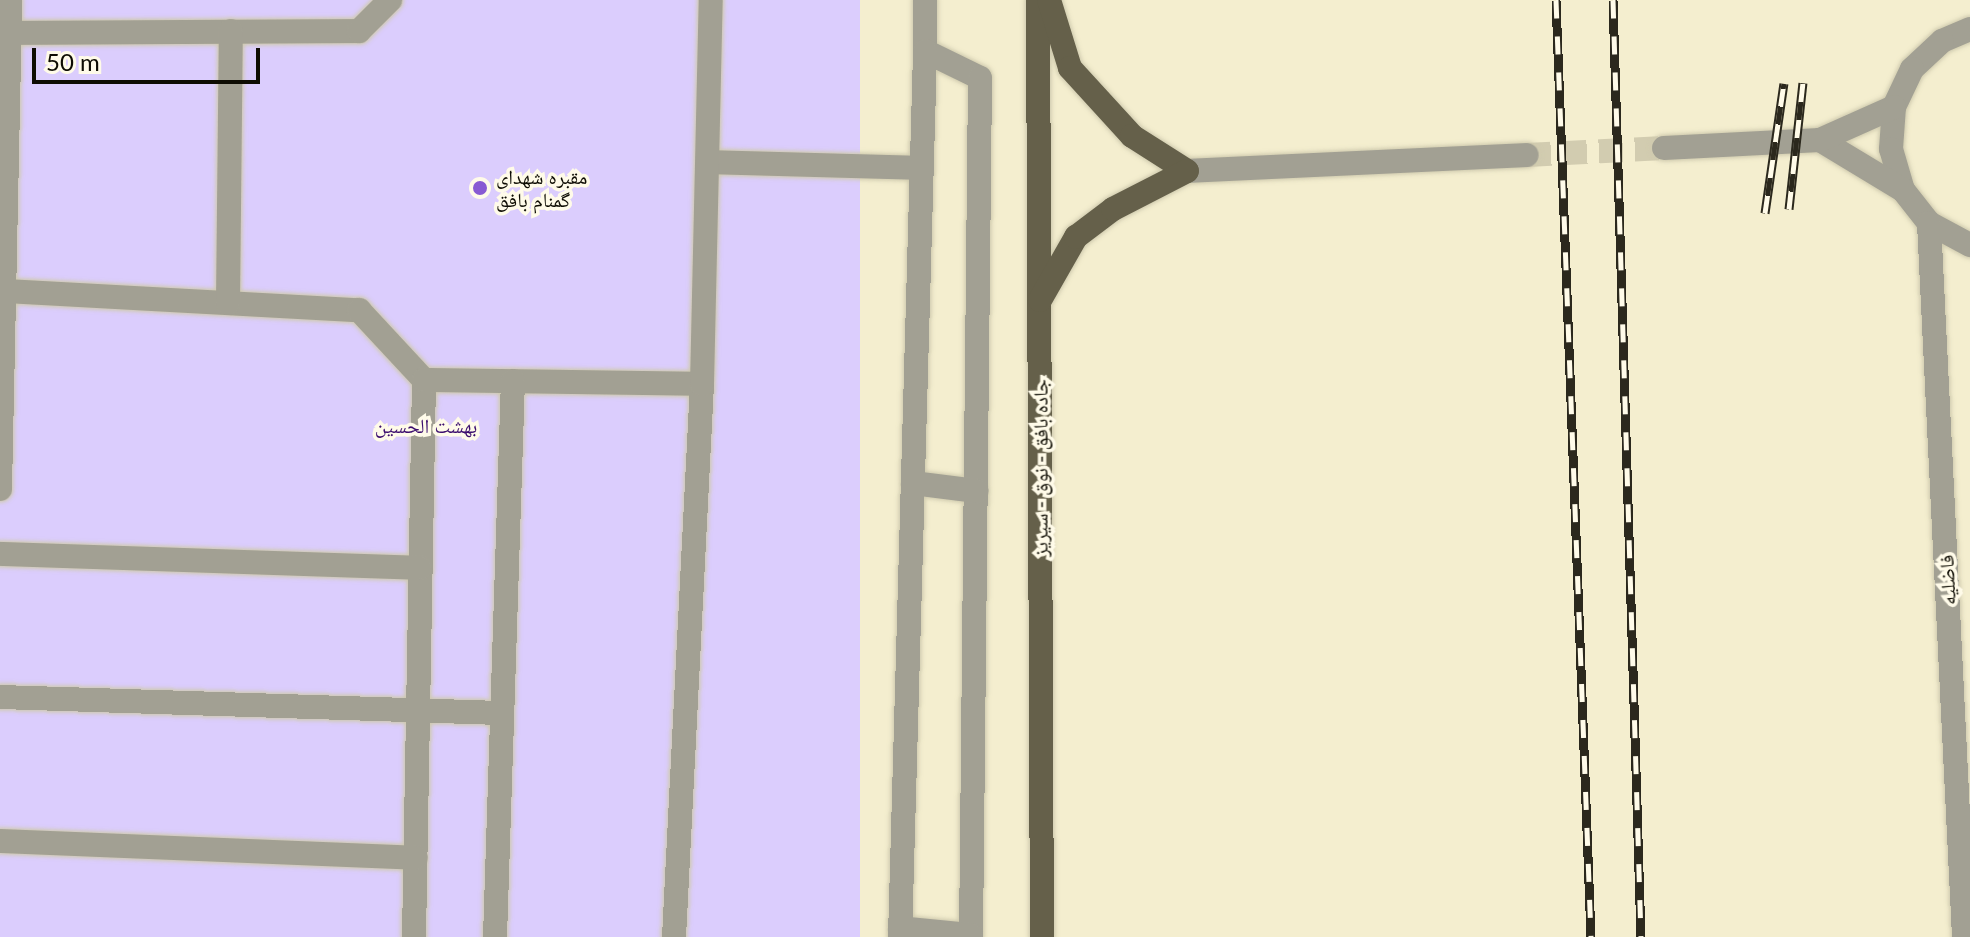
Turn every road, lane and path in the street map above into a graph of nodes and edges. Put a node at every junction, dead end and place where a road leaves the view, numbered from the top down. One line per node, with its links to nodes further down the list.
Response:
1 (10, 0): 9 (street)
2 (390, 0): 8 (street)
3 (711, 0): 15 (street)
4 (925, 0): 10 (street)
5 (1038, 0): 22 (main road, جاده بافق - نوق - سیریز)
6 (1049, 0): 17 (main road)
7 (1970, 29): 11 (street)
8 (231, 31): 9 (street); 23 (street)
9 (9, 33): 21 (street)
10 (925, 51): 16 (street); 29 (street)
11 (1894, 107): 12 (street); 18 (street)
12 (1820, 140): 13 (street); 18 (street)
13 (1664, 148)
14 (1527, 155): 17 (street)
15 (708, 162): 16 (street); 26 (street)
16 (922, 168): 27 (street)
17 (1187, 171): 22 (main road)
18 (1903, 190): 19 (street)
19 (1929, 223): 20 (street); 43 (street, فاضلیه)
20 (1970, 245)
21 (4, 291): 23 (street); 28 (street)
22 (1039, 302): 42 (main road, جاده بافق - نوق - سیریز)
23 (228, 303): 24 (street)
24 (424, 380): 25 (street); 31 (street)
25 (513, 381): 26 (street); 34 (street)
26 (702, 384): 41 (street)
27 (913, 483): 29 (street); 37 (street)
28 (0, 489)
29 (976, 491): 38 (street)
30 (0, 554): 31 (street)
31 (420, 568): 33 (street)
32 (0, 697): 33 (street)
33 (418, 708): 34 (street); 36 (street)
34 (502, 713): 40 (street)
35 (0, 841): 36 (street)
36 (416, 858): 39 (street)
37 (900, 933): 38 (street)
38 (971, 936)
39 (414, 937)
40 (495, 937)
41 (674, 937)
42 (1042, 937)
43 (1964, 937)

